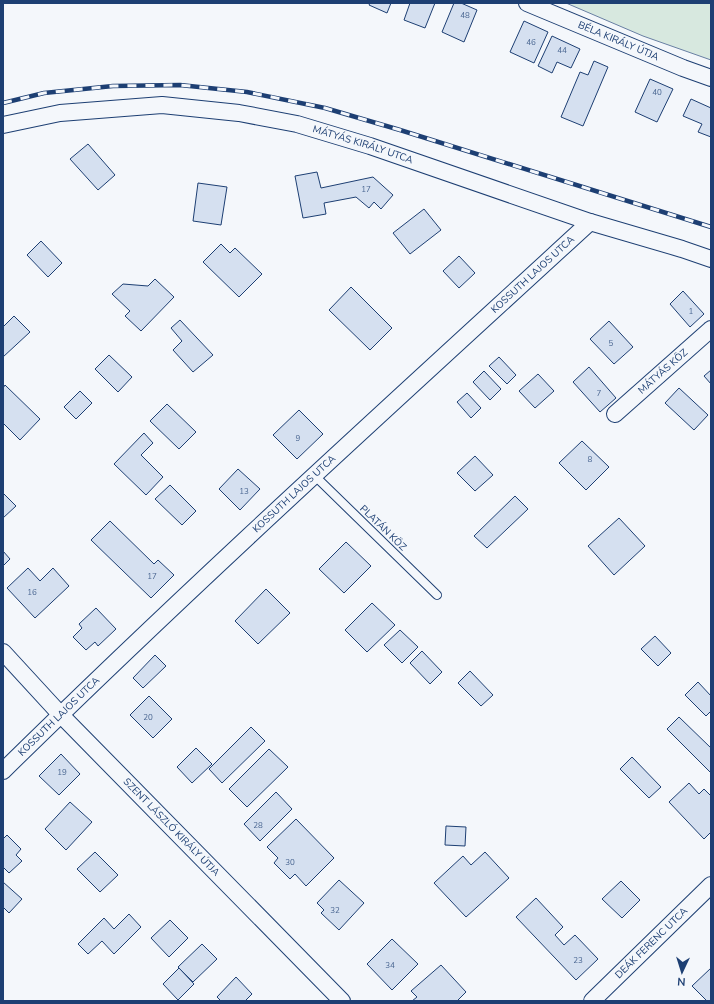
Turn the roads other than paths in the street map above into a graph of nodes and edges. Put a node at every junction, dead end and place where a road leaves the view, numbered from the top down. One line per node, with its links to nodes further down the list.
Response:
1 (527, 3): 2 (street, BÉLA KIRÁLY ÚTJA)
2 (711, 78)
3 (3, 125): 4 (street, MÁTYÁS KIRÁLY UTCA)
4 (590, 222): 5 (street, MÁTYÁS KIRÁLY UTCA); 8 (street, KOSSUTH LAJOS UTCA)
5 (711, 259)
6 (711, 329): 7 (street, MÁTYÁS KÖZ)
7 (615, 414)
8 (314, 476): 9 (lane, PLATÁN KÖZ); 11 (street, KOSSUTH LAJOS UTCA)
9 (437, 595)
10 (3, 652): 11 (street, SZENT LÁSZLÓ KIRÁLY ÚTJA)
11 (60, 714): 12 (street, KOSSUTH LAJOS UTCA); 14 (street, SZENT LÁSZLÓ KIRÁLY ÚTJA)
12 (3, 771)
13 (711, 885): 15 (street, DEÁK FERENC UTCA)
14 (342, 1001)
15 (592, 1001)

